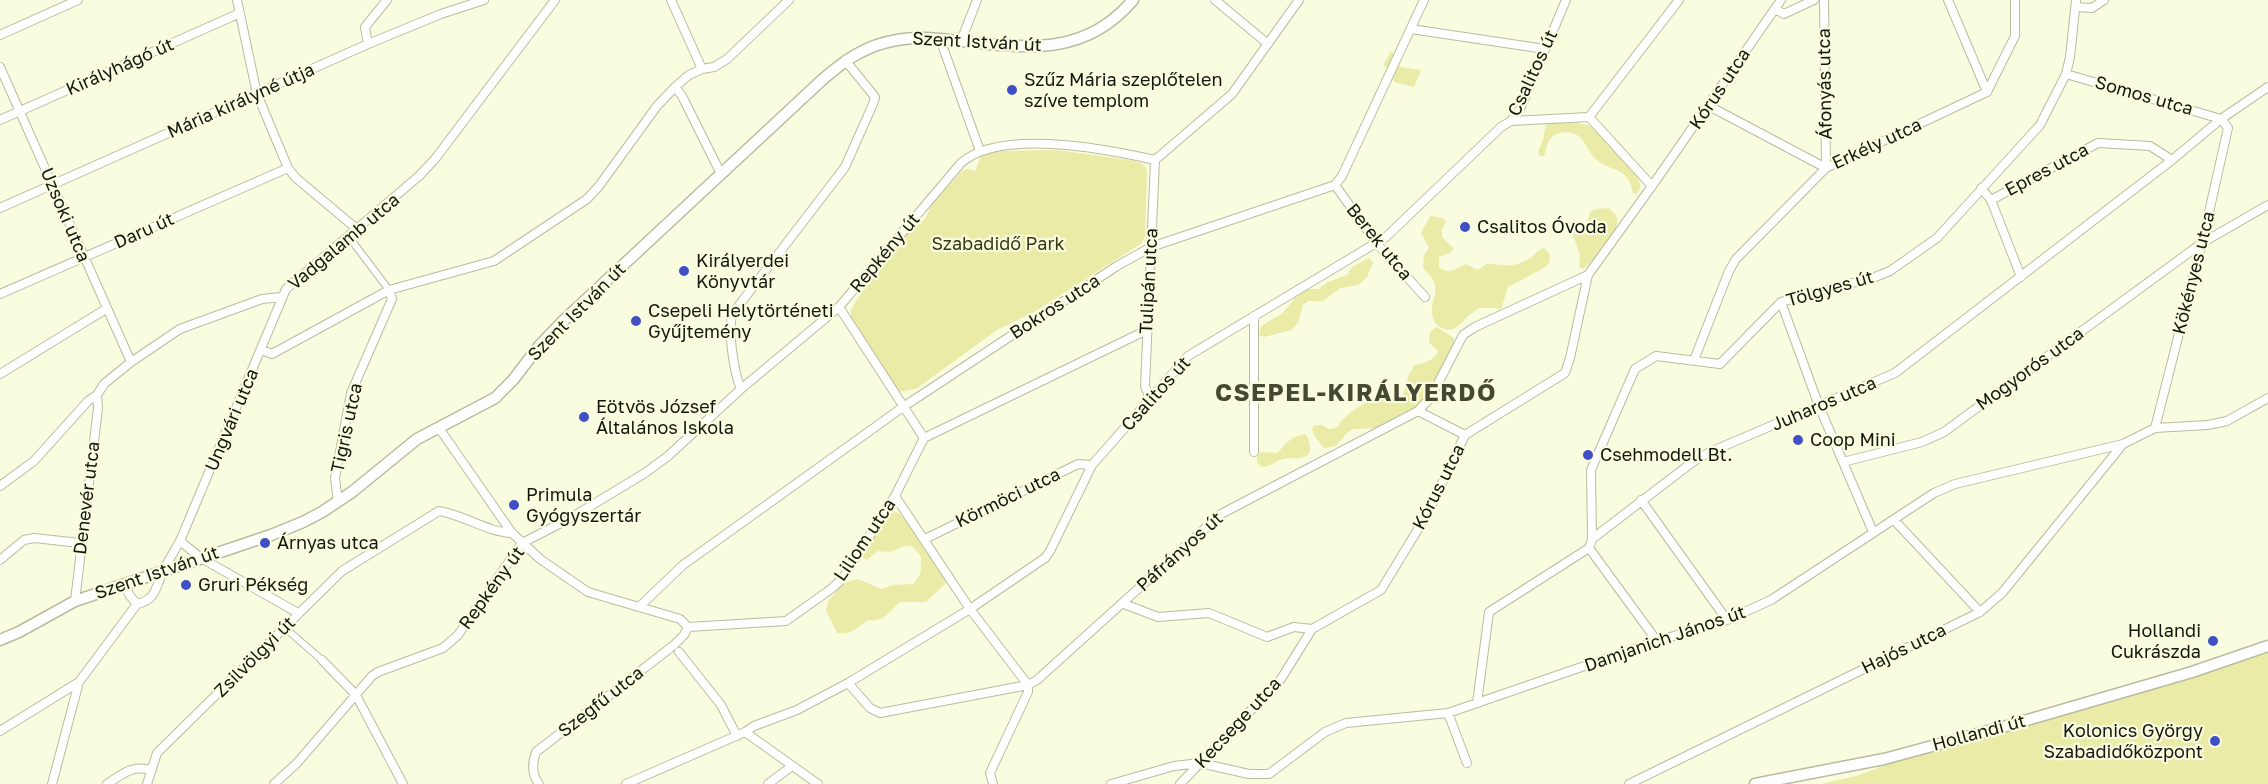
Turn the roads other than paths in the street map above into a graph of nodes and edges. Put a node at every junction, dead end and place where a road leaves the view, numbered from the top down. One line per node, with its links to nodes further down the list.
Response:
1 (78, 0): 25 (street)
2 (237, 0): 23 (street)
3 (387, 0): 28 (street)
4 (484, 0): 28 (street, Mária királyné útja)
5 (555, 0): 58 (street, Vadgalamb utca)
6 (671, 0): 33 (street)
7 (789, 0): 33 (street)
8 (976, 0): 27 (street)
9 (1133, 0): 27 (street, Szent István út)
10 (1215, 0): 29 (street)
11 (1299, 0): 29 (street)
12 (1424, 0): 24 (street)
13 (1566, 0): 30 (street, Csalitos út)
14 (1679, 0): 41 (street)
15 (1781, 0): 22 (street, Kórus utca)
16 (1814, 0): 22 (street)
17 (1824, 0): 49 (street, Áfonyás utca)
18 (1948, 0): 37 (street)
19 (2015, 0): 37 (street)
20 (2104, 0): 21 (street)
21 (2076, 3): 34 (street, Tölgyes út)
22 (1775, 9): 39 (street, Kórus utca)
23 (240, 13): 38 (street); 40 (street, Királyhágó út)
24 (1411, 29): 30 (street); 52 (street)
25 (0, 35)
26 (940, 39): 27 (street, Szent István út); 31 (street, Szent István út); 45 (street)
27 (961, 41)
28 (368, 44): 38 (street, Mária királyné útja)
29 (1268, 44): 46 (street)
30 (1545, 49): 44 (street, Csalitos út)
31 (844, 60): 50 (street, Szent István út); 79 (street)
32 (0, 67): 40 (street, Uzsoki utca)
33 (702, 69): 35 (street)
34 (2066, 74): 42 (street, Somos utca); 54 (street, Tölgyes út)
35 (675, 87): 50 (street); 66 (street)
36 (2268, 87): 42 (street, Juharos utca)
37 (1987, 92): 49 (street, Erkély utca)
38 (257, 94): 48 (street); 51 (street, Mária királyné útja)
39 (1709, 106): 49 (street); 53 (street, Kórus utca)
40 (20, 111): 43 (street, Királyhágó út); 51 (street, Uzsoki utca)
41 (1589, 117): 44 (street); 53 (street)
42 (2221, 119): 47 (street, Juharos utca); 60 (street, Kökényes utca)
43 (0, 120)
44 (1511, 121): 61 (street, Csalitos út)
45 (980, 151): 46 (street, Repkény út); 71 (street, Repkény út)
46 (1155, 160): 62 (street, Tulipán utca)
47 (2172, 160): 55 (street, Epres utca); 65 (street, Juharos utca)
48 (288, 168): 58 (street); 63 (street, Daru út)
49 (1826, 168): 76 (street, Erkély utca)
50 (721, 174): 86 (street, Szent István út)
51 (53, 185): 57 (street, Mária királyné útja); 63 (street, Uzsoki utca)
52 (1335, 186): 61 (street, Berek utca); 62 (street, Bokros utca)
53 (1652, 186): 64 (street, Kórus utca)
54 (1981, 188): 55 (street); 70 (street, Tölgyes út)
55 (1991, 200): 65 (street)
56 (2268, 205): 60 (street, Mogyorós utca)
57 (0, 208)
58 (358, 230): 59 (street, Vadgalamb utca)
59 (350, 237): 66 (street); 68 (street, Vadgalamb utca)
60 (2202, 243): 87 (street, Kökényes utca); 92 (street, Mogyorós utca)
61 (1377, 244): 69 (street, Berek utca); 73 (street, Csalitos út)
62 (1151, 247): 74 (street, Tulipán utca); 84 (street, Bokros utca)
63 (84, 257): 67 (street, Daru út); 72 (street, Uzsoki utca)
64 (1587, 276): 85 (street, Páfrányos út); 88 (street, Kórus utca)
65 (2021, 277): 83 (street, Juharos utca)
66 (389, 290): 75 (street); 97 (street, Tigris utca)
67 (0, 294)
68 (281, 297): 75 (street, Ungvári utca); 77 (street, Vadgalamb utca)
69 (1425, 297)
70 (1781, 302): 76 (street, Tölgyes út); 83 (street)
71 (839, 307): 79 (street, Repkény út); 84 (street)
72 (106, 309): 77 (street, Uzsoki utca); 78 (street)
73 (1254, 316): 82 (street, Csalitos út); 91 (street)
74 (1147, 330): 82 (street, Tulipán utca); 89 (street)
75 (262, 350): 102 (street, Ungvári utca)
76 (1694, 360): 105 (street, Tölgyes út)
77 (131, 362): 80 (street, Vadgalamb utca)
78 (0, 374)
79 (741, 389): 104 (street, Repkény út)
80 (97, 395): 94 (street, Vadgalamb utca); 103 (street, Denevér utca)
81 (2268, 398): 87 (street, Damjanich János út)
82 (1150, 401): 93 (street, Csalitos út)
83 (1819, 406): 92 (street); 96 (street, Juharos utca)
84 (903, 407): 89 (street); 113 (street, Bokros utca)
85 (1418, 411): 88 (street); 112 (street, Páfrányos út)
86 (439, 428): 97 (street, Szent István út); 100 (street)
87 (2155, 428): 90 (street, Damjanich János út)
88 (1465, 435): 120 (street, Kórus utca)
89 (924, 438): 95 (street, Liliom utca)
90 (2123, 444): 98 (street, Damjanich János út); 115 (street, Hajós utca)
91 (1254, 452)
92 (1843, 462): 99 (street)
93 (1092, 465): 101 (street, Körmöci utca); 114 (street, Csalitos út)
94 (0, 486)
95 (895, 496): 101 (street); 118 (street, Liliom utca)
96 (1641, 500): 105 (street, Juharos utca); 117 (street)
97 (339, 502): 106 (street, Szent István út)
98 (1895, 521): 99 (street, Damjanich János út); 115 (street)
99 (1873, 532): 117 (street, Damjanich János út)
100 (512, 533): 104 (street); 116 (street, Zsilvölgyi út)
101 (925, 539): 114 (street)
102 (180, 542): 106 (street); 108 (street, Ungvári utca)
103 (80, 543): 107 (street); 110 (street, Denevér utca)
104 (522, 543): 113 (street); 129 (street, Repkény út)
105 (1591, 543): 122 (street); 130 (street, Juharos utca)
106 (201, 558): 108 (street, Szent István út); 116 (street)
107 (0, 560)
108 (163, 570): 109 (street, Szent István út); 111 (street, Ungvári utca)
109 (124, 584): 110 (street, Szent István út); 111 (street)
110 (75, 601): 121 (street, Szent István út)
111 (136, 604): 126 (street, Ungvári utca)
112 (1124, 604): 120 (street, Kórus utca); 128 (street, Páfrányos út)
113 (639, 607): 118 (street)
114 (970, 609): 127 (street, Csalitos út); 128 (street)
115 (1980, 612): 152 (street, Hajós utca)
116 (298, 613): 119 (street, Zsilvölgyi út)
117 (1727, 620): 122 (street, Damjanich János út)
118 (688, 627): 144 (street, Szegfű utca)
119 (285, 628): 125 (street); 137 (street, Zsilvölgyi út)
120 (1312, 629): 134 (street, Kecsege utca)
121 (0, 640)
122 (1657, 641): 130 (street, Damjanich János út)
123 (2268, 646): 153 (street, Hollandi út)
124 (679, 652): 133 (street)
125 (322, 660): 129 (street)
126 (79, 682): 132 (street); 139 (street)
127 (848, 683): 128 (street, Páfrányos út); 133 (street, Csalitos út)
128 (1028, 685): 148 (street)
129 (356, 695): 142 (street, Repkény út); 143 (street)
130 (1478, 703): 131 (street, Damjanich János út)
131 (1448, 713): 135 (street); 138 (street, Damjanich János út)
132 (0, 731)
133 (741, 734): 136 (street); 145 (street)
134 (1200, 763): 138 (street, Damjanich János út); 149 (street, Damjanich János út); 150 (street, Kecsege utca)
135 (1467, 763)
136 (792, 766): 146 (street); 147 (street)
137 (151, 770): 140 (street); 141 (street, Zsilvölgyi út)
138 (1249, 774): 151 (street)
139 (52, 784)
140 (107, 784)
141 (147, 784)
142 (274, 784)
143 (403, 784)
144 (539, 784)
145 (626, 784)
146 (768, 784)
147 (818, 784)
148 (993, 784)
149 (1111, 784)
150 (1180, 784)
151 (1249, 784)
152 (1629, 784)
153 (1755, 784)

